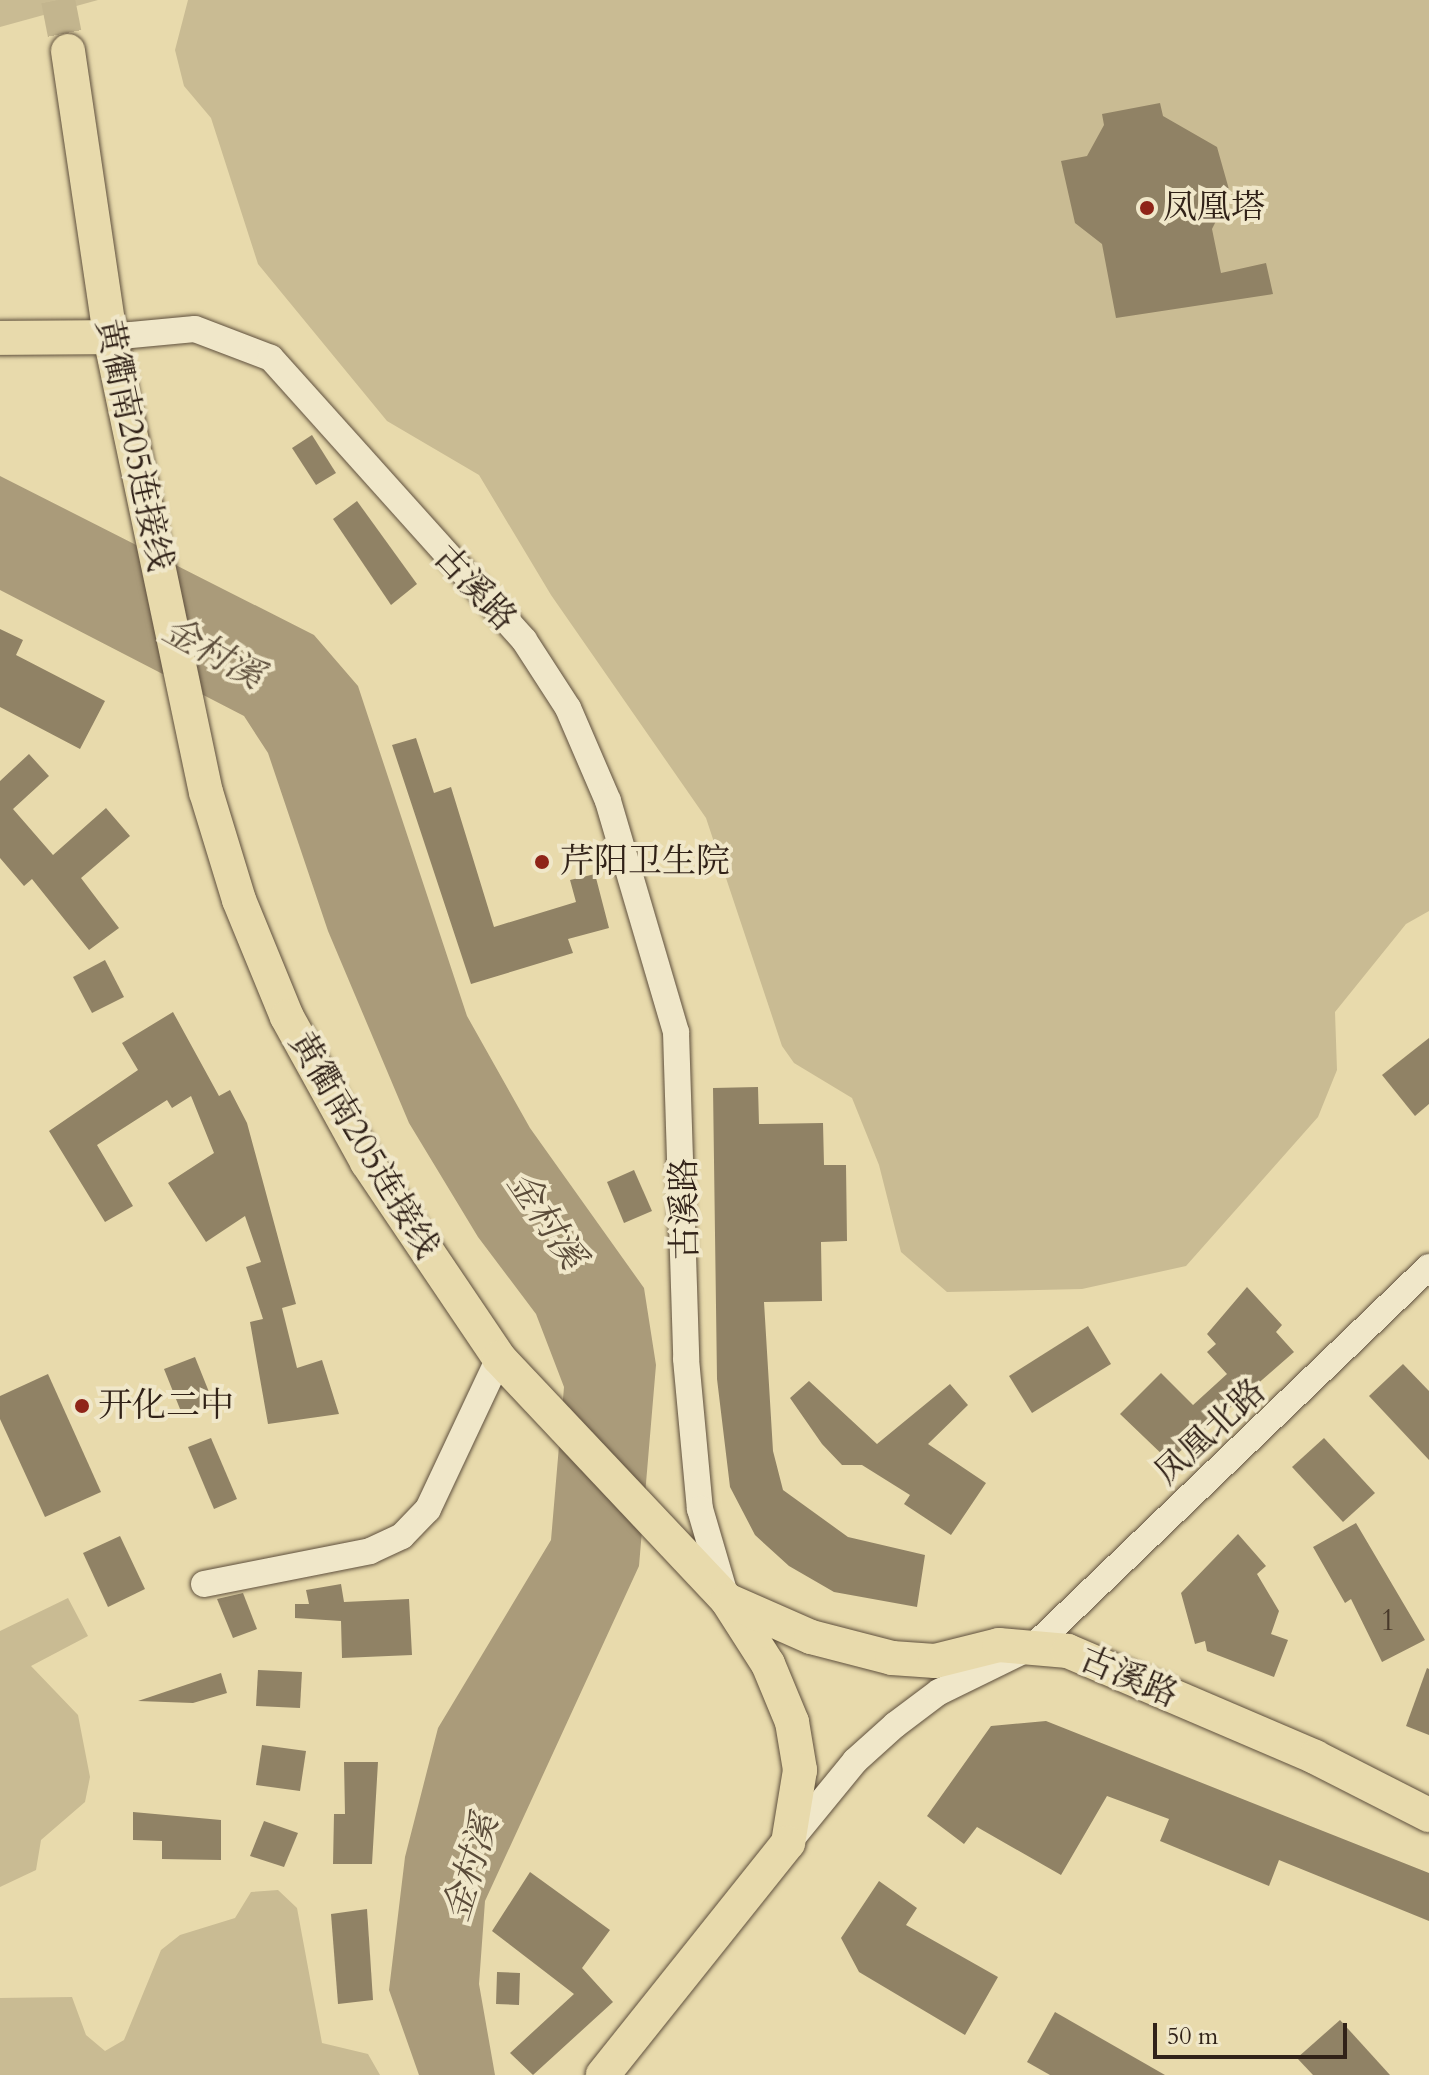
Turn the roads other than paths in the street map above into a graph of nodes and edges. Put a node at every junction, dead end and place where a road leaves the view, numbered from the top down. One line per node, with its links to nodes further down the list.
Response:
1 (68, 51): 2 (main road, 黄衢南205连接线)
2 (110, 337): 3 (main road); 5 (main road, 黄衢南205连接线); 7 (street, 古溪路)
3 (0, 338)
4 (1429, 1267): 8 (street, 凤凰北路)
5 (499, 1358): 6 (street); 7 (main road, 黄衢南205连接线)
6 (204, 1584)
7 (727, 1600): 8 (main road, 古溪路); 10 (main road, 黄衢南205连接线)
8 (1035, 1645): 9 (main road, 古溪路); 10 (street, 凤凰北路)
9 (1429, 1815)
10 (788, 1843): 11 (main road, 黄衢南205连接线)
11 (610, 2066)

